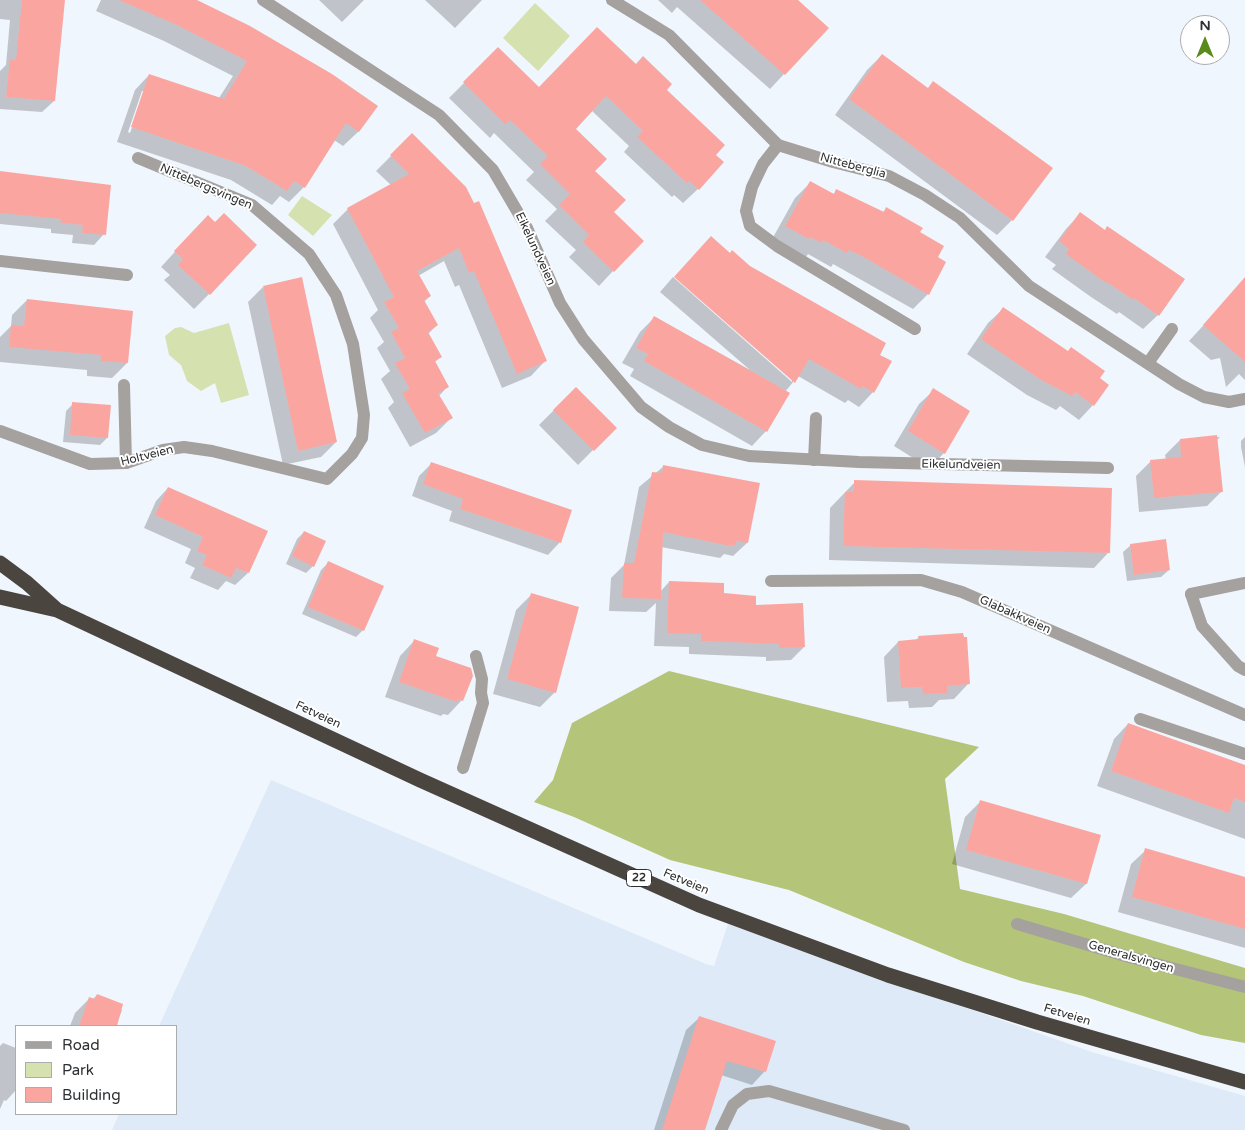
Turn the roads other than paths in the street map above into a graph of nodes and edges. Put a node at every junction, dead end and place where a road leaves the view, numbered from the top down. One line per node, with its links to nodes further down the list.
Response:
1 (263, 0): 14 (street, Eikelundveien)
2 (612, 0): 3 (street, Nitteberglia)
3 (778, 145): 7 (street); 9 (street, Nitteberglia)
4 (138, 158): 17 (street, Nittebergsvingen)
5 (0, 261): 6 (street)
6 (127, 275)
7 (915, 329)
8 (1172, 329): 9 (street)
9 (1148, 363): 11 (street, Nitteberglia)
10 (124, 385): 15 (street)
11 (1245, 399)
12 (816, 418): 14 (street)
13 (0, 432): 15 (street, Holtveien)
14 (814, 460): 16 (street, Eikelundveien)
15 (126, 463): 17 (street, Holtveien)
16 (1108, 468)
17 (327, 479)
18 (0, 563): 22 (highway, Fetveien / 22)
19 (771, 581): 25 (street, Glabakkveien)
20 (1245, 583): 24 (street)
21 (0, 597): 22 (highway, Fetveien / 22)
22 (57, 610): 31 (highway, Fetveien / 22)
23 (476, 656): 28 (street)
24 (1245, 670)
25 (1245, 715)
26 (1140, 719): 27 (street)
27 (1245, 754)
28 (463, 768)
29 (1017, 924): 30 (street, Generalsvingen)
30 (1245, 988)
31 (1245, 1082)
32 (721, 1130): 33 (street)
33 (904, 1130)

